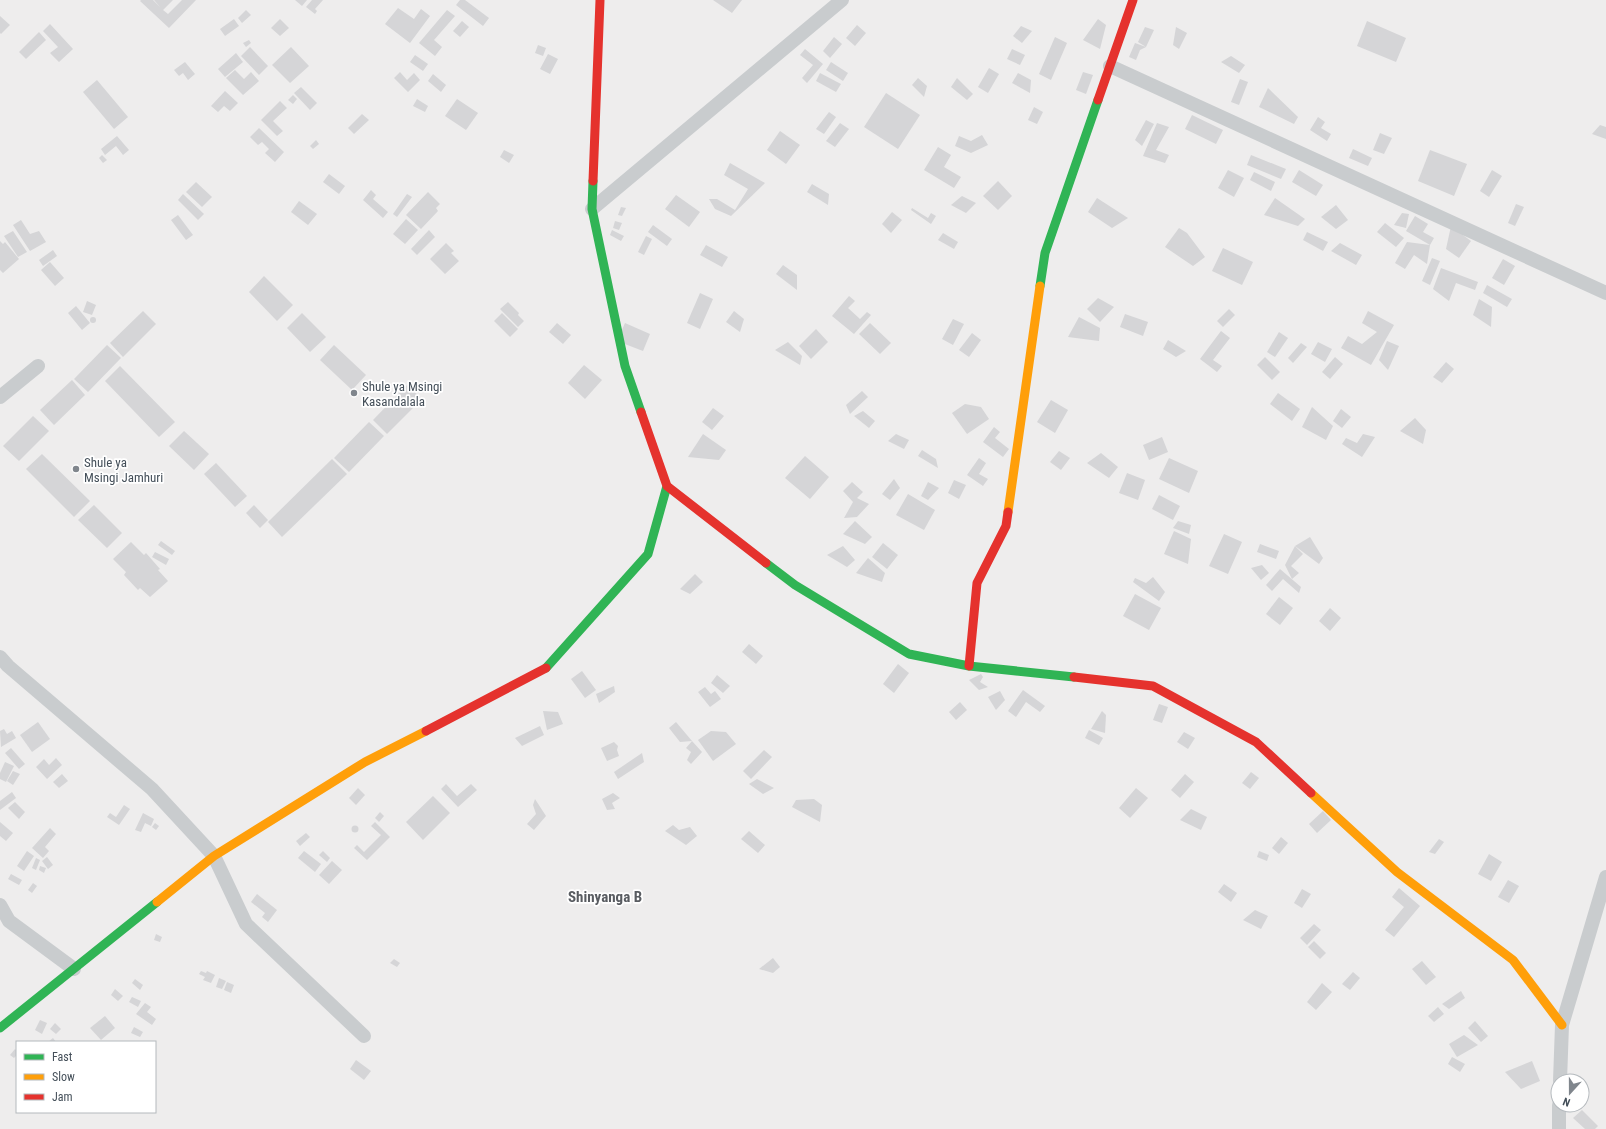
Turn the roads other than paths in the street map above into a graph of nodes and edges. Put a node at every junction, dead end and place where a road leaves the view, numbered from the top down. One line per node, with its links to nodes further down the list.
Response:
1 (600, 0): 5 (street)
2 (842, 0): 5 (street)
3 (1133, 0): 4 (street)
4 (1110, 66): 6 (street); 11 (street)
5 (592, 209): 9 (street)
6 (1606, 293)
7 (38, 366): 8 (street)
8 (0, 397)
9 (667, 486): 11 (street); 12 (street)
10 (0, 656): 12 (street)
11 (969, 666): 16 (street)
12 (214, 856): 15 (street); 18 (street)
13 (1606, 877): 16 (street)
14 (0, 905): 15 (street)
15 (74, 969): 17 (street)
16 (1562, 1025): 19 (street)
17 (0, 1028)
18 (364, 1036)
19 (1560, 1073)
20 (1560, 1113): 21 (street)
21 (1559, 1129)

